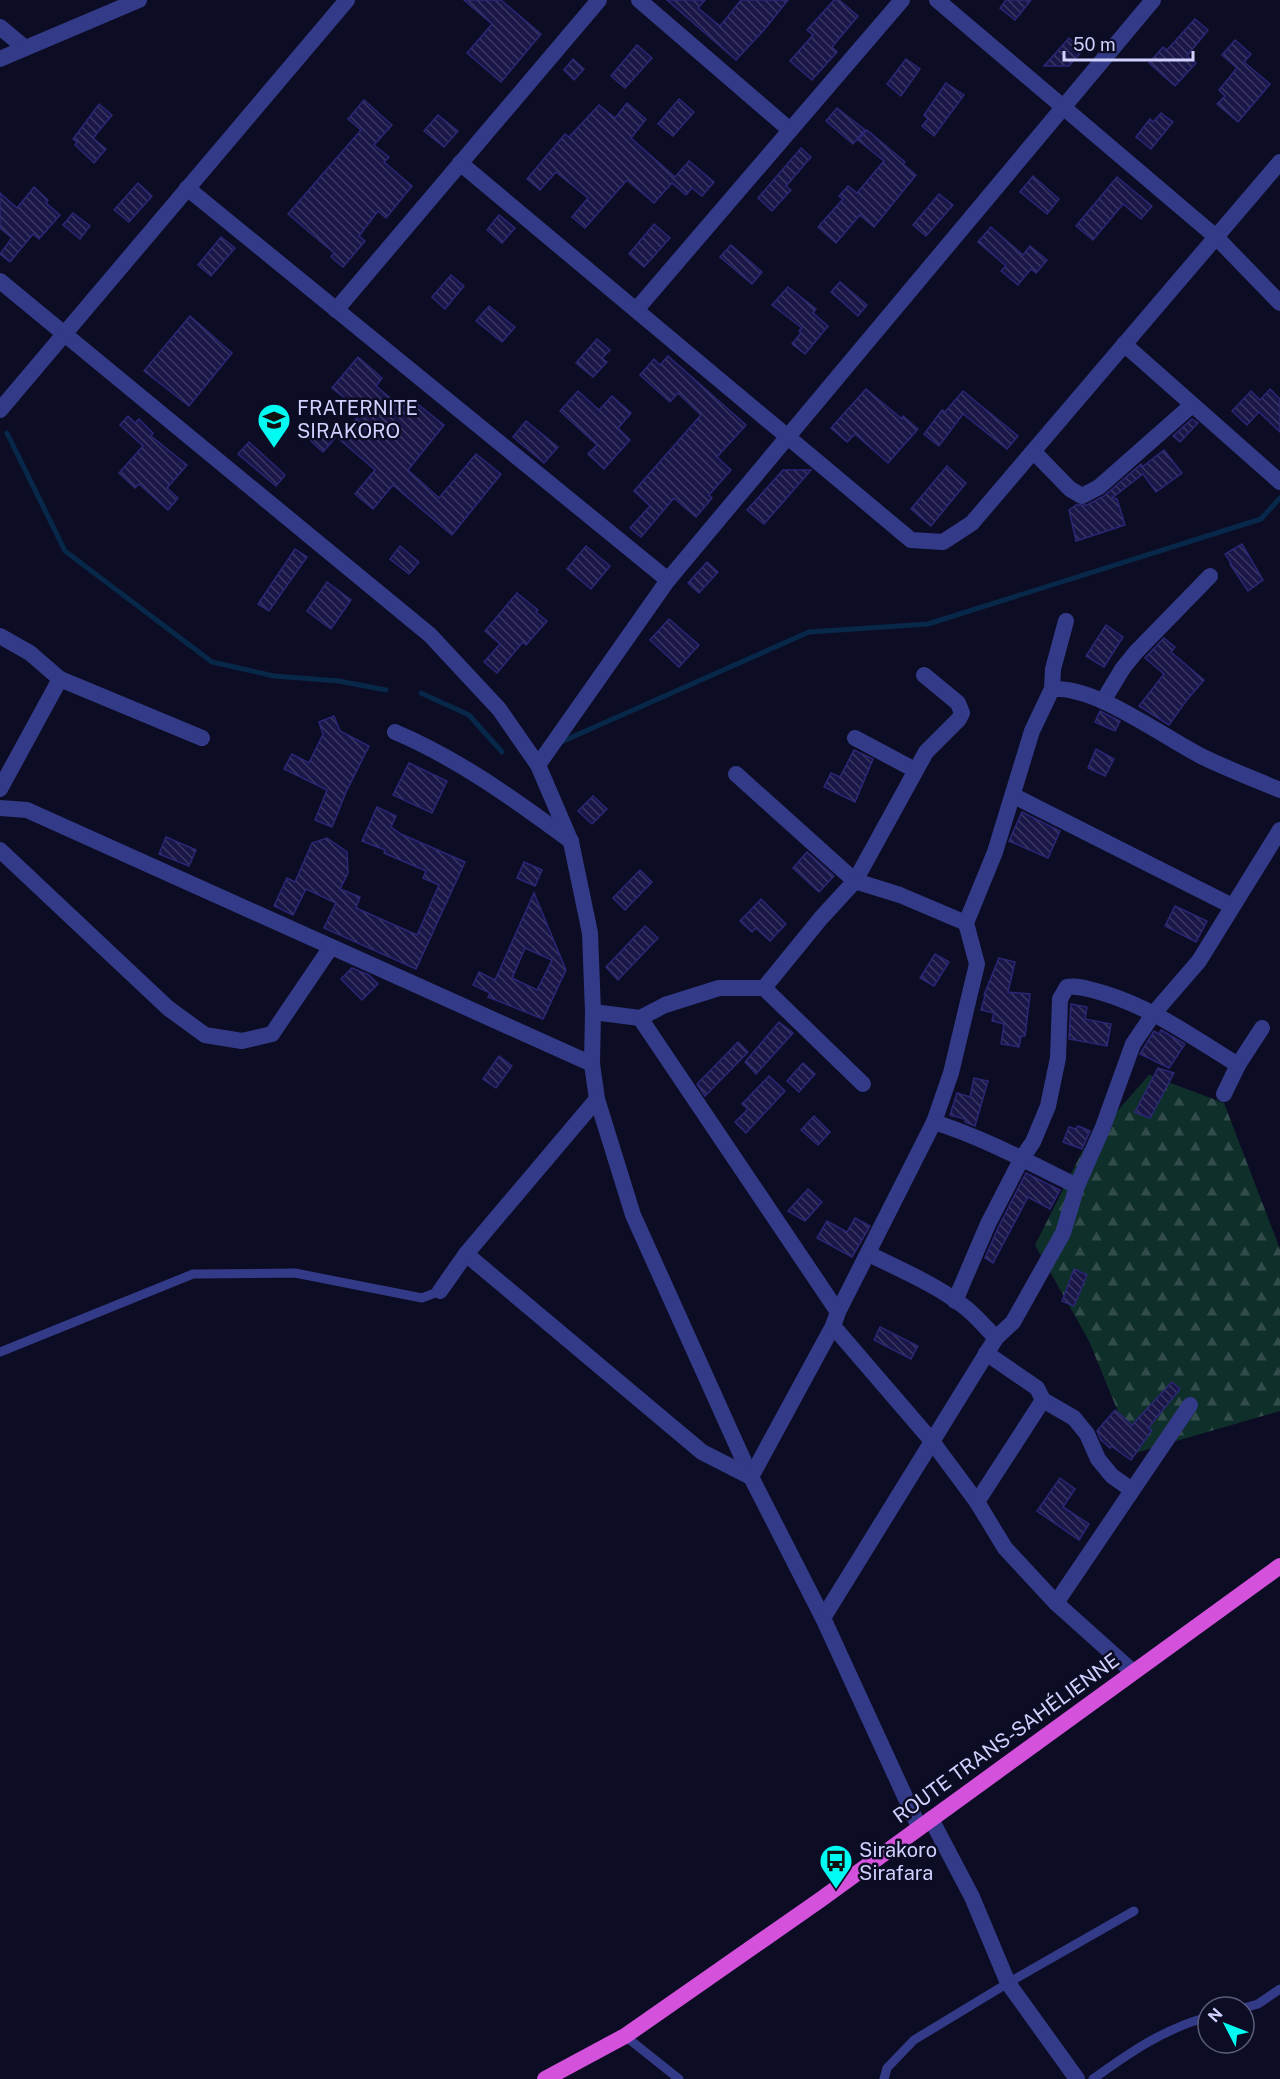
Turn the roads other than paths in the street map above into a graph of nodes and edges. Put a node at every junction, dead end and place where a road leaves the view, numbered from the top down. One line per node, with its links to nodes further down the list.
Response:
1 (139, 0): 9 (street)
2 (347, 0): 15 (street)
3 (599, 0): 14 (street)
4 (639, 0): 12 (street)
5 (902, 0): 12 (street)
6 (937, 0): 11 (street)
7 (1153, 0): 11 (street)
8 (0, 27): 9 (street)
9 (25, 48): 10 (street)
10 (0, 59)
11 (1063, 108): 16 (street); 25 (street)
12 (790, 130): 20 (street)
13 (1280, 162): 16 (street)
14 (460, 163): 19 (street); 20 (street)
15 (187, 188): 19 (street); 21 (street)
16 (1216, 237): 18 (street); 22 (street)
17 (0, 281): 21 (street)
18 (1280, 303)
19 (336, 310): 29 (street)
20 (636, 310): 25 (street)
21 (63, 334): 24 (street); 39 (street)
22 (1124, 344): 23 (street); 26 (street)
23 (1192, 405): 26 (street); 27 (street)
24 (0, 410)
25 (788, 436): 26 (street); 29 (street)
26 (1034, 452)
27 (1280, 482)
28 (1210, 576): 35 (street)
29 (668, 580): 39 (street)
30 (1066, 621): 34 (street)
31 (0, 636): 33 (street)
32 (924, 675): 40 (street)
33 (60, 679): 37 (street); 42 (street)
34 (1052, 689): 35 (street); 44 (street)
35 (1103, 701): 43 (street)
36 (395, 732): 47 (street)
37 (202, 738)
38 (855, 738): 40 (street)
39 (538, 765): 47 (street)
40 (915, 770): 49 (street)
41 (735, 774): 49 (street)
42 (0, 789)
43 (1280, 790)
44 (1014, 796): 50 (street); 51 (street)
45 (0, 808): 52 (street)
46 (1280, 830): 50 (street)
47 (571, 842): 54 (street)
48 (0, 850): 52 (street)
49 (855, 881): 51 (street); 53 (street)
50 (1232, 906): 55 (street)
51 (966, 923): 63 (street)
52 (331, 946): 58 (street)
53 (765, 988): 56 (street); 60 (street)
54 (593, 1012): 56 (street); 58 (street)
55 (1154, 1013): 59 (street); 64 (street); 65 (street)
56 (640, 1018): 70 (street)
57 (1262, 1028): 59 (street)
58 (592, 1064): 62 (street)
59 (1238, 1065): 61 (street)
60 (862, 1084)
61 (1224, 1094)
62 (597, 1099): 66 (street); 77 (street)
63 (934, 1122): 64 (street); 67 (street)
64 (1022, 1158): 65 (street); 69 (street)
65 (1077, 1186): 71 (street)
66 (466, 1254): 68 (street); 77 (street)
67 (868, 1254): 69 (street); 70 (street)
68 (440, 1291): 72 (lane)
69 (955, 1301): 71 (street)
70 (836, 1319): 76 (street); 77 (street)
71 (996, 1338): 73 (street)
72 (0, 1352)
73 (986, 1353): 74 (street); 76 (street)
74 (1042, 1400): 78 (street); 79 (street)
75 (1190, 1405): 78 (street)
76 (931, 1440): 79 (street); 82 (street)
77 (751, 1478): 82 (street)
78 (1132, 1490): 81 (street)
79 (977, 1502): 81 (street)
80 (1280, 1566): 83 (highway, ROUTE TRANS-SAHÉLIENNE)
81 (1056, 1603): 83 (street)
82 (823, 1618): 84 (street)
83 (1133, 1672): 84 (highway, ROUTE TRANS-SAHÉLIENNE)
84 (925, 1823): 86 (street); 90 (highway, ROUTE TRANS-SAHÉLIENNE)
85 (1134, 1911): 86 (lane)
86 (1008, 1983): 93 (lane); 94 (street)
87 (1280, 1989): 88 (lane)
88 (1256, 2004)
89 (1196, 2020): 95 (lane)
90 (625, 2036): 91 (highway, ROUTE TRANS-SAHÉLIENNE); 92 (lane)
91 (545, 2079)
92 (679, 2079)
93 (884, 2079)
94 (1077, 2079)
95 (1093, 2079)

